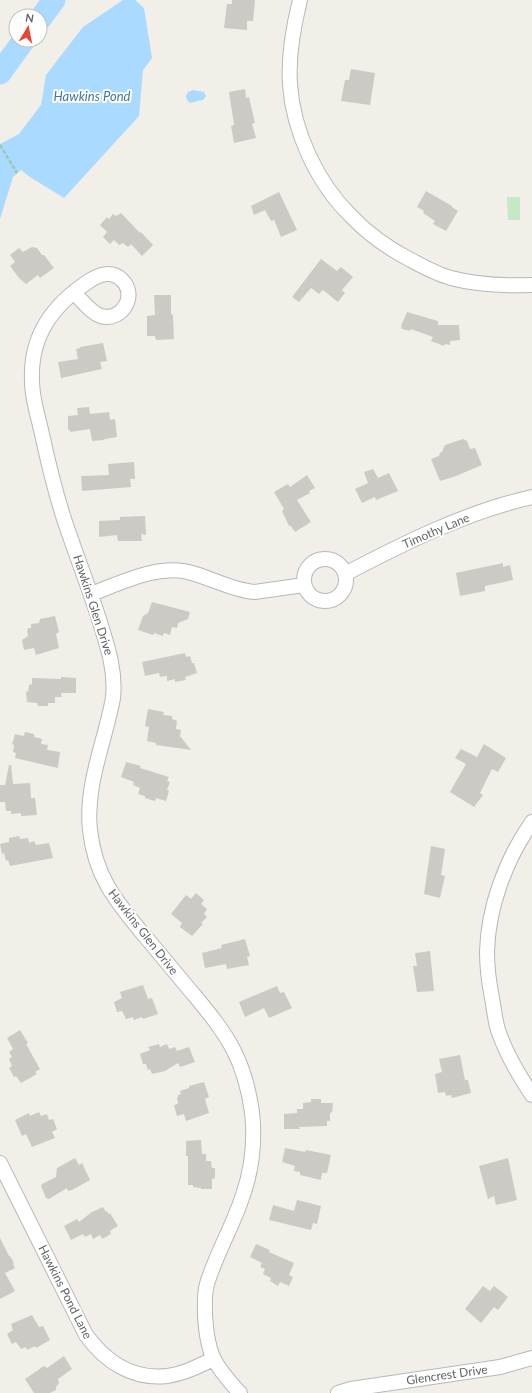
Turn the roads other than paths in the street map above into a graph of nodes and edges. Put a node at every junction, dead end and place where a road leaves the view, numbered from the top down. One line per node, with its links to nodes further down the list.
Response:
1 (300, 0): 2 (street)
2 (532, 285)
3 (74, 293): 7 (street, Hawkins Glen Drive)
4 (532, 497): 5 (street, Timothy Lane)
5 (345, 574): 6 (street); 6 (street)
6 (304, 585): 7 (street)
7 (91, 594): 12 (street, Hawkins Glen Drive)
8 (532, 822): 9 (street)
9 (532, 1095)
10 (0, 1163): 12 (street, Hawkins Pond Lane)
11 (532, 1358): 14 (street, Glencrest Drive)
12 (213, 1359): 13 (street, Hawkins Glen Drive)
13 (240, 1393)
14 (338, 1393)

